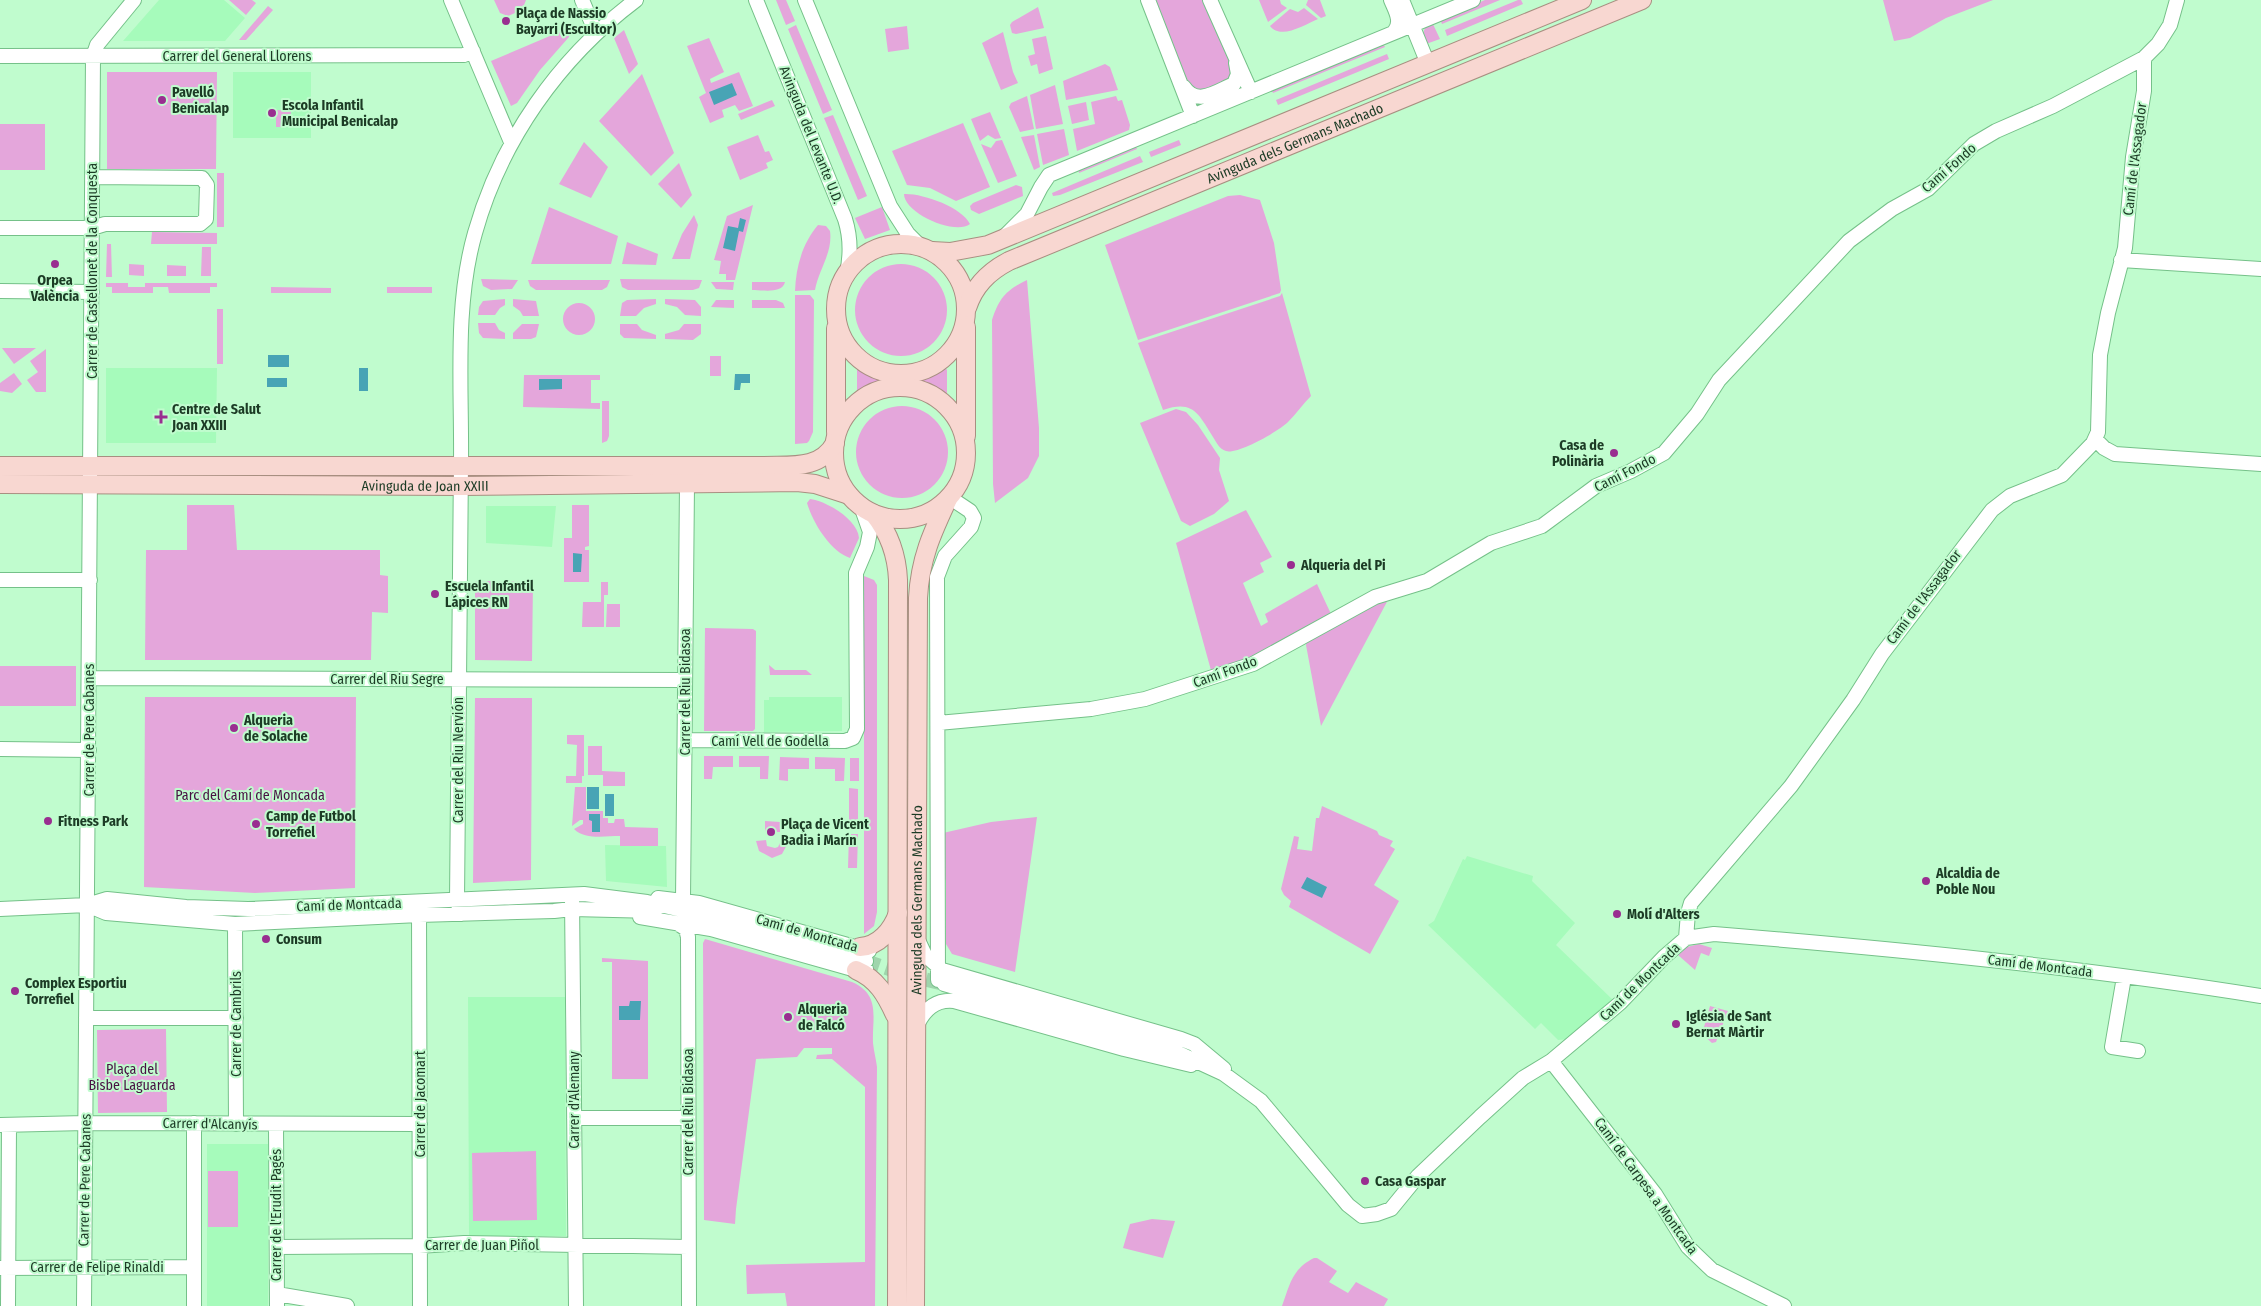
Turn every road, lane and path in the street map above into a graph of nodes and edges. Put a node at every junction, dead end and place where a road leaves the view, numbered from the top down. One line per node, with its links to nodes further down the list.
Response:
1 (134, 0): 20 (street)
2 (451, 0): 18 (street)
3 (582, 0): 16 (street)
4 (636, 0): 16 (street, Carrer del Riu Nervión)
5 (756, 0): 35 (street, Avinguda del Levante U.D.)
6 (805, 0): 32 (street)
7 (1148, 0): 24 (street)
8 (1210, 0): 22 (street)
9 (1390, 0): 17 (street)
10 (1402, 0): 15 (street)
11 (1473, 0): 15 (street)
12 (1582, 0): 23 (main road, Avinguda dels Germans Machado)
13 (1642, 0): 38 (main road, Avinguda dels Germans Machado)
14 (2177, 0): 21 (street, Camí Fondo)
15 (1412, 25): 17 (street); 23 (street)
16 (596, 32): 27 (street, Carrer del Riu Nervión)
17 (1394, 32): 25 (street)
18 (473, 51): 20 (street, Carrer del General Llorens); 27 (street)
19 (0, 56): 20 (street, Carrer del General Llorens)
20 (93, 57): 28 (street, Carrer de Castellonet de la Conquesta)
21 (2144, 58): 33 (street, Camí de l'Assagador); 58 (street, Camí Fondo)
22 (1235, 59): 24 (street); 25 (street)
23 (1428, 64): 31 (main road, Avinguda dels Germans Machado)
24 (1181, 83): 26 (street)
25 (1251, 92): 26 (street)
26 (1193, 116): 31 (street)
27 (511, 142): 46 (street, Carrer del Riu Nervión)
28 (93, 177): 30 (street, Carrer de Castellonet de la Conquesta); 30 (street)
29 (0, 228): 30 (street)
30 (92, 228): 37 (street, Carrer de Castellonet de la Conquesta)
31 (1002, 240): 32 (main road, Avinguda dels Germans Machado)
32 (927, 249): 35 (main road); 38 (main road)
33 (2121, 260): 34 (street); 40 (street, Camí de l'Assagador)
34 (2261, 269)
35 (847, 273): 39 (main road)
36 (0, 291): 37 (street)
37 (92, 292): 45 (street, Carrer de Castellonet de la Conquesta)
38 (967, 311): 39 (main road); 42 (main road, Avinguda dels Germans Machado)
39 (836, 318): 41 (main road)
40 (2095, 439): 43 (street); 71 (street, Camí de l'Assagador)
41 (836, 442): 42 (main road); 46 (main road, Avinguda de Joan XXIII); 52 (main road)
42 (966, 458): 51 (main road)
43 (2261, 464)
44 (0, 466): 45 (main road, Avinguda de Joan XXIII)
45 (91, 466): 46 (main road, Avinguda de Joan XXIII); 48 (street, Carrer de Castellonet de la Conquesta)
46 (461, 466): 50 (street, Carrer del Riu Nervión)
47 (0, 484): 48 (main road, Avinguda de Joan XXIII)
48 (91, 485): 50 (main road, Avinguda de Joan XXIII); 54 (street, Carrer de Pere Cabanes)
49 (687, 485): 50 (main road, Avinguda de Joan XXIII); 52 (main road, Avinguda de Joan XXIII); 57 (street, Carrer del Riu Bidasoa)
50 (461, 486): 56 (street, Carrer del Riu Nervión)
51 (949, 498): 52 (main road); 58 (street); 70 (main road, Avinguda dels Germans Machado)
52 (861, 505): 59 (street, Camí Vell de Godella); 68 (main road, Avinguda dels Germans Machado)
53 (0, 580): 54 (street)
54 (90, 580): 55 (street, Carrer de Pere Cabanes)
55 (89, 678): 56 (street, Carrer del Riu Segre); 61 (street, Carrer de Pere Cabanes)
56 (458, 679): 57 (street, Carrer del Riu Segre); 64 (street, Carrer del Riu Nervión)
57 (685, 680): 59 (street, Carrer del Riu Bidasoa)
58 (938, 723): 72 (street)
59 (685, 740): 67 (street, Carrer del Riu Bidasoa)
60 (0, 749): 61 (street)
61 (88, 750): 63 (street, Carrer de Pere Cabanes)
62 (572, 902): 64 (street, Camí de Montcada); 67 (street, Camí de Montcada); 67 (street, Camí de Montcada); 86 (street, Carrer d'Alemany)
63 (87, 904): 65 (street, Camí de Montcada); 66 (street, Camí de Montcada); 69 (street, Camí de Montcada); 78 (street, Carrer de Pere Cabanes)
64 (459, 907): 66 (street, Camí de Montcada)
65 (0, 909)
66 (419, 909): 69 (street, Camí de Montcada); 92 (street, Carrer de Jacomart)
67 (681, 911): 73 (street, Camí de Montcada); 73 (street, Camí de Montcada); 87 (street, Carrer del Riu Bidasoa)
68 (898, 912): 73 (main road); 80 (main road, Avinguda dels Germans Machado)
69 (235, 924): 79 (street, Carrer de Cambrils)
70 (916, 936): 72 (street, Camí de Montcada); 81 (main road, Avinguda dels Germans Machado)
71 (1686, 938): 75 (street, Camí de Montcada); 83 (street, Camí de Montcada)
72 (933, 954): 74 (street, Camí de Montcada)
73 (861, 960): 80 (main road)
74 (943, 976): 77 (street, Camí de Montcada); 84 (street, Camí de Montcada); 85 (street, Camí de Montcada)
75 (2124, 977): 76 (street, Camí de Montcada); 82 (street)
76 (2261, 996)
77 (954, 1001): 81 (street, Camí de Montcada); 84 (street, Camí de Montcada)
78 (86, 1018): 79 (street); 88 (street, Carrer de Pere Cabanes)
79 (236, 1018): 90 (street, Carrer de Cambrils)
80 (898, 1022): 109 (main road, Avinguda dels Germans Machado)
81 (916, 1028): 110 (main road, Avinguda dels Germans Machado)
82 (2138, 1051)
83 (1551, 1061): 85 (street, Camí de Montcada); 111 (street, Camí de Carpesa a Montcada)
84 (1224, 1074): 85 (street, Camí de Montcada)
85 (1237, 1082)
86 (574, 1118): 87 (street); 94 (street, Carrer d'Alemany)
87 (687, 1118): 97 (street, Carrer del Riu Bidasoa)
88 (85, 1123): 89 (street, Carrer d'Alcanyís); 93 (street, Carrer d'Alcanyís); 98 (street, Carrer de Pere Cabanes)
89 (194, 1124): 90 (street, Carrer d'Alcanyís); 99 (street)
90 (236, 1124): 91 (street, Carrer d'Alcanyís)
91 (276, 1124): 92 (street, Carrer d'Alcanyís); 96 (street, Carrer de l'Erudit Pagés)
92 (420, 1124): 95 (street, Carrer de Jacomart)
93 (4, 1125): 100 (street)
94 (575, 1245): 95 (street, Carrer de Juan Piñol); 97 (street, Carrer de Juan Piñol); 107 (street, Carrer d'Alemany)
95 (419, 1246): 96 (street, Carrer de Juan Piñol); 106 (street, Carrer de Jacomart)
96 (277, 1247): 101 (street, Carrer de l'Erudit Pagés)
97 (688, 1247): 108 (street, Carrer del Riu Bidasoa)
98 (84, 1267): 99 (street, Carrer de Felipe Rinaldi); 100 (street, Carrer de Felipe Rinaldi); 103 (street, Carrer de Pere Cabanes)
99 (194, 1267): 104 (street)
100 (4, 1268): 102 (street)
101 (277, 1300): 105 (street)
102 (8, 1306)
103 (84, 1306)
104 (194, 1306)
105 (347, 1306)
106 (420, 1306)
107 (576, 1306)
108 (689, 1306)
109 (897, 1306)
110 (915, 1306)
111 (1784, 1306)

